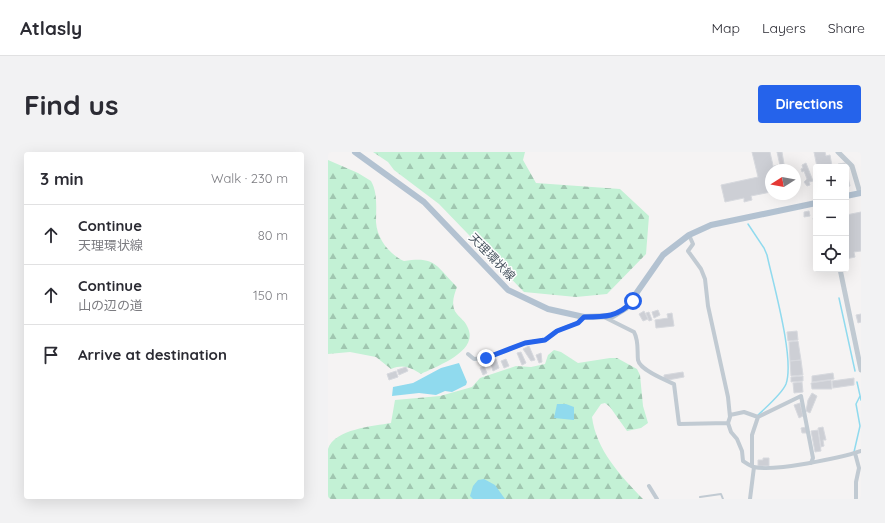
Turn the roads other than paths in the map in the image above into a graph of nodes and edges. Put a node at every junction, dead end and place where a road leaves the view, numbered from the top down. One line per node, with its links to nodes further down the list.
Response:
1 (355, 152): 8 (main road, 天理環状線)
2 (838, 152): 3 (street)
3 (861, 193): 4 (main road)
4 (849, 195)
5 (813, 204): 6 (main road, 天理環状線)
6 (689, 235): 9 (main road, 天理環状線); 12 (street)
7 (841, 272): 11 (street)
8 (584, 317): 9 (main road, 天理環状線); 10 (street)
9 (605, 318): 14 (street)
10 (468, 354)
11 (861, 370)
12 (730, 415): 13 (street); 14 (street)
13 (758, 417): 17 (street); 18 (street)
14 (728, 423): 18 (street)
15 (861, 451): 16 (street)
16 (855, 453): 17 (street); 24 (street)
17 (811, 463): 18 (street)
18 (753, 467): 23 (street)
19 (648, 486): 21 (street)
20 (700, 497): 22 (lane)
21 (657, 499)
22 (723, 499)
23 (750, 499)
24 (856, 499)

